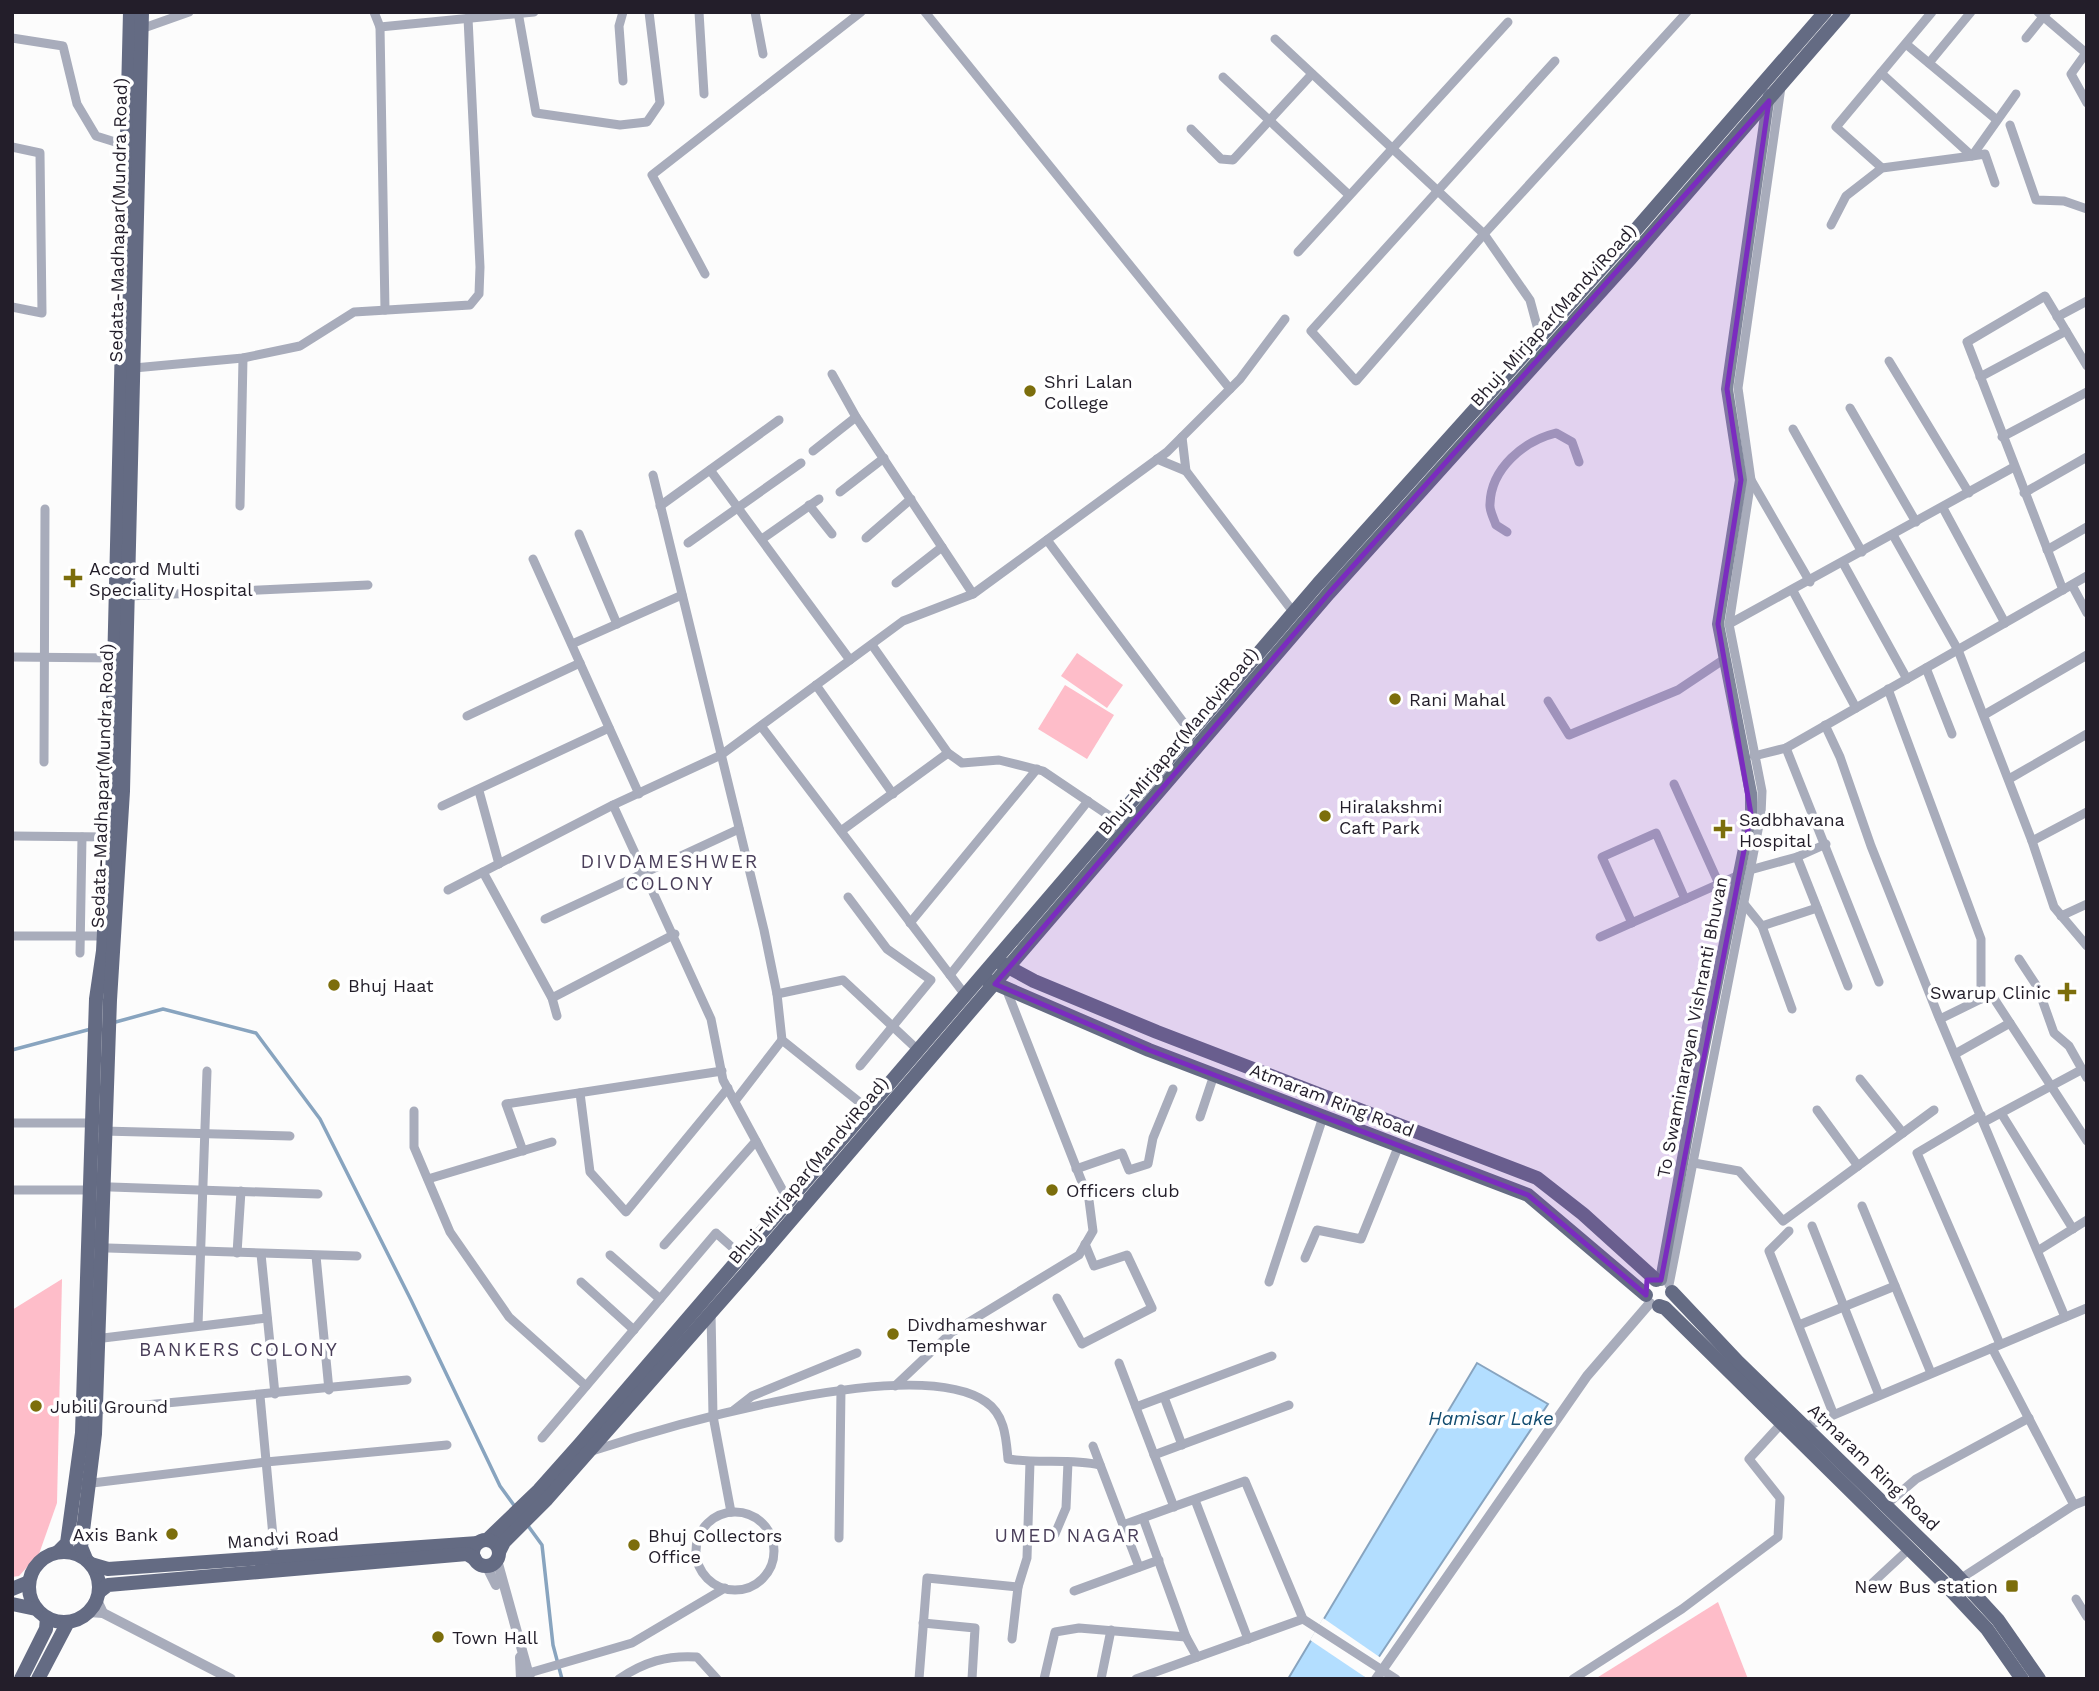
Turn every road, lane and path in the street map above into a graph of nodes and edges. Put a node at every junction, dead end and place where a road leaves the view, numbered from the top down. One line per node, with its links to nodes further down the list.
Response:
1 (130, 12): 44 (main road, Sedata-Madhapar(Mundra Road))
2 (142, 12): 23 (main road, Sedata-Madhapar(Mundra Road))
3 (189, 12): 23 (street)
4 (374, 12): 22 (street)
5 (534, 12): 17 (street)
6 (623, 12): 34 (street)
7 (649, 12): 17 (street)
8 (699, 12): 36 (street)
9 (755, 12): 28 (street)
10 (861, 12): 56 (street)
11 (925, 12): 70 (street)
12 (1687, 12): 54 (street)
13 (1825, 12): 35 (main road, Bhuj-Mirjapar(MandviRoad))
14 (1844, 12): 35 (main road, Bhuj-Mirjapar(MandviRoad))
15 (1933, 12): 27 (street)
16 (1971, 12): 30 (street)
17 (519, 13): 20 (street)
18 (2043, 14): 25 (street); 39 (street)
19 (432, 17): 20 (street); 22 (street)
20 (468, 18): 59 (street)
21 (1508, 22): 46 (street)
22 (380, 27): 59 (street)
23 (141, 29): 67 (main road, Sedata-Madhapar(Mundra Road))
24 (12, 38): 44 (street)
25 (2026, 38)
26 (1275, 39): 32 (street)
27 (1906, 44): 30 (street); 31 (street)
28 (763, 54)
29 (1555, 61): 50 (street)
30 (1929, 63): 41 (street)
31 (1881, 73): 47 (street); 48 (street)
32 (1312, 74): 40 (street); 46 (street)
33 (1223, 77): 40 (street)
34 (623, 81)
35 (1776, 81): 38 (main road, Bhuj-Mirjapar(MandviRoad)); 63 (main road, Bhuj-Mirjapar(MandviRoad)); 88 (street)
36 (704, 94)
37 (2015, 94): 41 (street)
38 (1769, 101): 137 (main road, To Swaminarayan Vishranti Bhuvan); 201 (main road, Bhuj-Mirjapar(MandviRoad))
39 (2087, 103)
40 (1268, 120): 43 (street); 51 (street)
41 (1997, 120): 47 (street)
42 (2010, 124): 52 (street)
43 (1191, 129)
44 (128, 146): 135 (main road, Sedata-Madhapar(Mundra Road))
45 (12, 147): 58 (street)
46 (1392, 148): 50 (street); 51 (street)
47 (1972, 156): 48 (street); 49 (street)
48 (1882, 168): 53 (street)
49 (1996, 183)
50 (1438, 191): 54 (street); 54 (street)
51 (1349, 195): 55 (street)
52 (2087, 209)
53 (1831, 225)
54 (1485, 234): 63 (street)
55 (1298, 252)
56 (705, 274)
57 (2087, 301): 60 (street)
58 (12, 307)
59 (385, 310): 64 (street)
60 (2057, 317): 62 (street); 69 (street)
61 (1285, 319): 70 (street)
62 (2066, 331): 66 (street); 69 (street)
63 (1541, 337): 124 (main road, Bhuj-Mirjapar(MandviRoad))
64 (243, 358): 67 (street); 95 (street)
65 (1889, 360): 90 (street)
66 (2087, 366)
67 (134, 368): 123 (main road, Sedata-Madhapar(Mundra Road))
68 (832, 374): 73 (street)
69 (1980, 377): 76 (street)
70 (1230, 388): 77 (street)
71 (2087, 392): 76 (street)
72 (1850, 408): 100 (street)
73 (856, 417): 78 (street); 80 (street)
74 (779, 420): 85 (street)
75 (1793, 429): 112 (street)
76 (2002, 436): 84 (street)
77 (1182, 437): 81 (street); 86 (street)
78 (813, 451)
79 (2087, 457): 91 (street)
80 (884, 458): 89 (street); 93 (street)
81 (1157, 459): 86 (street); 108 (street)
82 (1579, 462): 102 (street)
83 (801, 463): 97 (street)
84 (2014, 467): 90 (street); 91 (street)
85 (710, 470): 96 (street); 97 (street)
86 (1186, 471): 124 (street)
87 (653, 475): 96 (street)
88 (1751, 480): 116 (street); 128 (street)
89 (840, 492)
90 (1969, 493): 98 (street)
91 (2024, 493): 111 (street)
92 (819, 499): 94 (street)
93 (911, 499): 106 (street); 110 (street)
94 (809, 505): 104 (street); 107 (street)
95 (240, 506)
96 (660, 506): 122 (street)
97 (739, 508): 107 (street); 109 (street)
98 (1943, 508): 100 (street); 126 (street)
99 (45, 509): 134 (street)
100 (1916, 522): 105 (street)
101 (2087, 527): 111 (street)
102 (1507, 531)
103 (579, 534): 127 (street)
104 (832, 534)
105 (1893, 535): 112 (street); 131 (street)
106 (866, 538)
107 (762, 539): 136 (street)
108 (1047, 540): 121 (street); 150 (street)
109 (688, 543)
110 (942, 547): 117 (street); 121 (street)
111 (2047, 550): 119 (street)
112 (1862, 552): 114 (street)
113 (533, 559): 129 (street)
114 (1843, 563): 116 (street); 140 (street)
115 (2087, 576): 119 (street)
116 (1810, 582): 120 (street)
117 (896, 583)
118 (368, 585): 123 (street)
119 (2067, 588): 125 (street); 126 (street)
120 (1793, 591): 128 (street); 144 (street)
121 (973, 594): 130 (street)
122 (682, 595): 127 (street); 155 (street)
123 (129, 596): 209 (main road, Sedata-Madhapar(Mundra Road))
124 (1294, 613): 150 (main road, Bhuj-Mirjapar(MandviRoad))
125 (2087, 613)
126 (2005, 623): 131 (street)
127 (617, 624): 129 (street)
128 (1729, 624): 156 (street)
129 (572, 644): 138 (street)
130 (872, 645): 136 (street); 154 (street)
131 (1958, 650): 139 (street); 145 (street)
132 (2087, 655): 145 (street)
133 (12, 657): 134 (street)
134 (45, 658): 135 (street); 157 (street)
135 (115, 658): 173 (main road, Sedata-Madhapar(Mundra Road))
136 (850, 660): 141 (street)
137 (1723, 660): 143 (street); 180 (main road, To Swaminarayan Vishranti Bhuvan)
138 (580, 663): 146 (street); 149 (street)
139 (1926, 668): 140 (street); 151 (street)
140 (1907, 679): 142 (street)
141 (816, 685): 148 (street); 163 (street)
142 (1888, 690): 144 (street); 210 (street)
143 (1548, 701)
144 (1856, 708): 147 (street)
145 (1984, 715): 159 (street)
146 (467, 716)
147 (1825, 725): 153 (street); 213 (street)
148 (761, 726): 155 (street); 170 (street)
149 (610, 728): 161 (street); 162 (street)
150 (1192, 734): 168 (main road, Bhuj-Mirjapar(MandviRoad))
151 (1952, 734)
152 (2087, 734): 159 (street)
153 (1786, 748): 156 (street); 175 (street)
154 (948, 753): 158 (street); 163 (street)
155 (721, 755): 162 (street); 169 (street)
156 (1754, 757): 180 (street)
157 (44, 762)
158 (1037, 769): 164 (street); 190 (street)
159 (2009, 779): 174 (street)
160 (1674, 784): 181 (street)
161 (479, 791): 166 (street); 177 (street)
162 (639, 794): 165 (street)
163 (893, 794): 170 (street)
164 (1088, 801): 168 (street); 202 (street)
165 (613, 804): 177 (street); 179 (street)
166 (442, 806)
167 (2087, 812): 174 (street)
168 (1117, 821): 201 (main road, Bhuj-Mirjapar(MandviRoad))
169 (739, 829): 179 (street); 206 (street)
170 (841, 831): 190 (street)
171 (12, 836): 172 (street)
172 (82, 837): 173 (street); 195 (street)
173 (108, 837): 196 (main road, Sedata-Madhapar(Mundra Road))
174 (2032, 841): 188 (street)
175 (1826, 844): 176 (street); 203 (street)
176 (1797, 857): 180 (street); 187 (street)
177 (499, 864): 178 (street)
178 (483, 872): 182 (street); 208 (street)
179 (645, 872): 189 (street); 193 (street)
180 (1745, 872): 181 (street); 186 (street); 278 (main road, To Swaminarayan Vishranti Bhuvan)
181 (1719, 884): 184 (street)
182 (448, 890)
183 (848, 897): 215 (street)
184 (1685, 899): 191 (street); 191 (street)
185 (2087, 904): 188 (street)
186 (1745, 905): 192 (street); 248 (street)
187 (1817, 908): 192 (street); 205 (street)
188 (2061, 916): 198 (street)
189 (545, 919)
190 (910, 923): 202 (street)
191 (1632, 923): 197 (street)
192 (1762, 926): 211 (street)
193 (675, 934): 208 (street); 221 (street)
194 (12, 936): 195 (street)
195 (80, 936): 196 (street); 199 (street)
196 (103, 936): 209 (main road, Sedata-Madhapar(Mundra Road))
197 (1600, 937)
198 (2087, 946)
199 (80, 953)
200 (2019, 959): 222 (street)
201 (1003, 964): 204 (main road, Bhuj-Mirjapar(MandviRoad)); 278 (main road, Atmaram Ring Road)
202 (950, 975): 207 (street)
203 (1879, 982)
204 (995, 984): 207 (main road, Bhuj-Mirjapar(MandviRoad)); 223 (main road, Atmaram Ring Road); 250 (street); 285 (main road, Bhuj-Mirjapar(MandviRoad))
205 (1848, 986)
206 (777, 994): 215 (street); 216 (street)
207 (966, 996): 217 (main road, Bhuj-Mirjapar(MandviRoad))
208 (552, 998): 212 (street)
209 (103, 999): 239 (main road, Sedata-Madhapar(Mundra Road))
210 (1981, 999): 213 (street); 214 (street)
211 (1792, 1009)
212 (557, 1016)
213 (1940, 1019): 218 (street)
214 (2010, 1023): 218 (street); 225 (street)
215 (892, 1026): 217 (street); 219 (street)
216 (782, 1040): 229 (street); 230 (street)
217 (919, 1051): 230 (main road, Bhuj-Mirjapar(MandviRoad))
218 (1955, 1054): 237 (street)
219 (860, 1066)
220 (207, 1071): 240 (street)
221 (722, 1072): 226 (street); 228 (street)
222 (2084, 1074): 225 (street)
223 (1214, 1075): 235 (street); 236 (main road, Atmaram Ring Road)
224 (1860, 1079): 241 (street)
225 (2053, 1085): 234 (street); 244 (street)
226 (728, 1088): 228 (street); 229 (street)
227 (1173, 1089): 250 (street)
228 (580, 1093): 247 (street)
229 (735, 1101): 243 (street)
230 (868, 1109): 258 (main road, Bhuj-Mirjapar(MandviRoad))
231 (1817, 1110): 249 (street)
232 (1934, 1110): 241 (street)
233 (414, 1111): 251 (street)
234 (2001, 1113): 237 (street); 262 (street)
235 (1200, 1117)
236 (1323, 1117): 246 (main road, Atmaram Ring Road); 277 (street)
237 (1982, 1118): 267 (street); 292 (street)
238 (12, 1123): 239 (street)
239 (97, 1128): 240 (street); 254 (main road, Sedata-Madhapar(Mundra Road)); 291 (main road, Sedata-Madhapar(Mundra Road))
240 (203, 1133): 242 (street); 255 (street)
241 (1903, 1133): 249 (street)
242 (290, 1136)
243 (756, 1141): 258 (street); 265 (street)
244 (2087, 1141)
245 (552, 1142): 247 (street)
246 (1399, 1145): 275 (street); 282 (main road, Atmaram Ring Road)
247 (523, 1151): 251 (street)
248 (1694, 1163): 249 (street); 278 (street)
249 (1858, 1166)
250 (1076, 1169): 264 (street)
251 (428, 1179): 298 (street)
252 (111, 1187): 255 (street)
253 (12, 1190): 254 (street)
254 (91, 1190): 291 (main road, Sedata-Madhapar(Mundra Road))
255 (201, 1190): 256 (street); 268 (street)
256 (241, 1191): 257 (street); 269 (street)
257 (318, 1194)
258 (789, 1202): 274 (main road, Bhuj-Mirjapar(MandviRoad))
259 (1862, 1206): 279 (street)
260 (2087, 1220): 262 (street)
261 (1812, 1226): 283 (street)
262 (2073, 1229): 267 (street)
263 (1789, 1231): 289 (street)
264 (1085, 1244): 280 (street); 299 (street)
265 (664, 1245)
266 (108, 1248): 268 (street)
267 (2039, 1250): 286 (street)
268 (201, 1251): 269 (street); 288 (street)
269 (237, 1253): 270 (street)
270 (261, 1254): 272 (street); 287 (street)
271 (610, 1255): 281 (street)
272 (316, 1256): 273 (street); 301 (street)
273 (357, 1256)
274 (742, 1256): 281 (street); 326 (main road, Bhuj-Mirjapar(MandviRoad))
275 (1305, 1258)
276 (581, 1282): 290 (street)
277 (1269, 1282)
278 (1664, 1284): 282 (main road); 282 (main road); 314 (main road, Atmaram Ring Road)
279 (1895, 1286): 283 (street); 296 (street)
280 (1058, 1298)
281 (660, 1299): 290 (street)
282 (1652, 1301): 313 (main road, Atmaram Ring Road); 364 (street)
283 (1844, 1307): 289 (street); 304 (street)
284 (2087, 1308): 286 (street)
285 (712, 1312): 311 (street); 319 (main road, Bhuj-Mirjapar(MandviRoad))
286 (2065, 1317): 292 (street)
287 (267, 1318): 288 (street); 302 (street)
288 (198, 1325): 291 (street)
289 (1799, 1325): 310 (street)
290 (634, 1330): 298 (street)
291 (93, 1339): 325 (main road, Sedata-Madhapar(Mundra Road))
292 (1996, 1346): 296 (street); 312 (street)
293 (857, 1353): 309 (street)
294 (1272, 1356): 305 (street)
295 (1119, 1363): 307 (street)
296 (1931, 1373): 304 (street)
297 (407, 1380): 301 (street)
298 (586, 1386): 315 (street)
299 (895, 1386): 300 (street); 322 (street)
300 (841, 1389): 309 (street); 336 (street)
301 (329, 1390): 302 (street)
302 (275, 1394): 303 (street)
303 (260, 1395): 308 (street); 321 (street)
304 (1879, 1395): 310 (street)
305 (1164, 1397): 307 (street); 317 (street)
306 (1289, 1405): 317 (street)
307 (1136, 1407): 320 (street)
308 (103, 1409)
309 (733, 1411): 311 (street)
310 (1833, 1413): 314 (street)
311 (713, 1416): 319 (street); 332 (street)
312 (2029, 1418): 329 (street); 330 (street)
313 (1781, 1424): 338 (main road, Atmaram Ring Road); 377 (street)
314 (1805, 1427): 329 (main road, Atmaram Ring Road)
315 (542, 1438)
316 (447, 1445): 321 (street)
317 (1182, 1445): 320 (street)
318 (1093, 1446): 324 (street)
319 (590, 1451): 326 (main road, Bhuj-Mirjapar(MandviRoad))
320 (1154, 1455): 331 (street)
321 (266, 1462): 325 (street); 337 (street)
322 (1030, 1462): 323 (street); 346 (street)
323 (1068, 1462): 324 (street); 335 (street)
324 (1100, 1465): 334 (street)
325 (82, 1483): 340 (main road, Sedata-Madhapar(Mundra Road)); 342 (main road, Sedata-Madhapar(Mundra Road))
326 (543, 1495): 339 (main road)
327 (1195, 1500): 331 (street); 356 (street); 362 (street)
328 (2087, 1500): 330 (street)
329 (1886, 1504): 344 (main road, Atmaram Ring Road)
330 (2074, 1505): 344 (street)
331 (1174, 1507): 333 (street)
332 (731, 1512): 347 (street); 347 (street)
333 (1143, 1518): 334 (street); 341 (street)
334 (1123, 1525): 343 (street)
335 (1055, 1534)
336 (839, 1538)
337 (274, 1547)
338 (1910, 1548): 348 (street); 378 (main road, Atmaram Ring Road)
339 (490, 1549): 342 (main road, Mandvi Road); 353 (main road, Mandvi Road); 365 (street)
340 (58, 1552): 342 (main road); 345 (main road)
341 (1159, 1560): 343 (street); 360 (street)
342 (89, 1562): 353 (main road)
343 (1139, 1567): 350 (street)
344 (1960, 1579): 379 (main road, Atmaram Ring Road)
345 (29, 1582): 349 (main road); 354 (main road)
346 (1018, 1587): 358 (street); 361 (street)
347 (725, 1588): 365 (street)
348 (1867, 1588)
349 (12, 1589)
350 (1074, 1591)
351 (2076, 1599): 355 (street)
352 (12, 1604): 354 (main road)
353 (97, 1604): 357 (main road); 368 (street)
354 (42, 1613): 357 (main road); 366 (main road)
355 (2087, 1617)
356 (1303, 1619): 362 (street); 364 (street)
357 (68, 1622): 367 (main road)
358 (923, 1623): 371 (street); 372 (street)
359 (1111, 1630): 360 (street); 373 (street); 374 (street)
360 (1186, 1637): 363 (street)
361 (1012, 1639)
362 (1248, 1639): 363 (street)
363 (1197, 1657): 375 (street)
364 (1379, 1675): 376 (street)
365 (526, 1677)
366 (21, 1679)
367 (38, 1679)
368 (231, 1679)
369 (619, 1679): 370 (street)
370 (718, 1679)
371 (919, 1679)
372 (972, 1679)
373 (1044, 1679)
374 (1101, 1679)
375 (1136, 1679)
376 (1396, 1679)
377 (1573, 1679)
378 (2022, 1679)
379 (2039, 1679)

